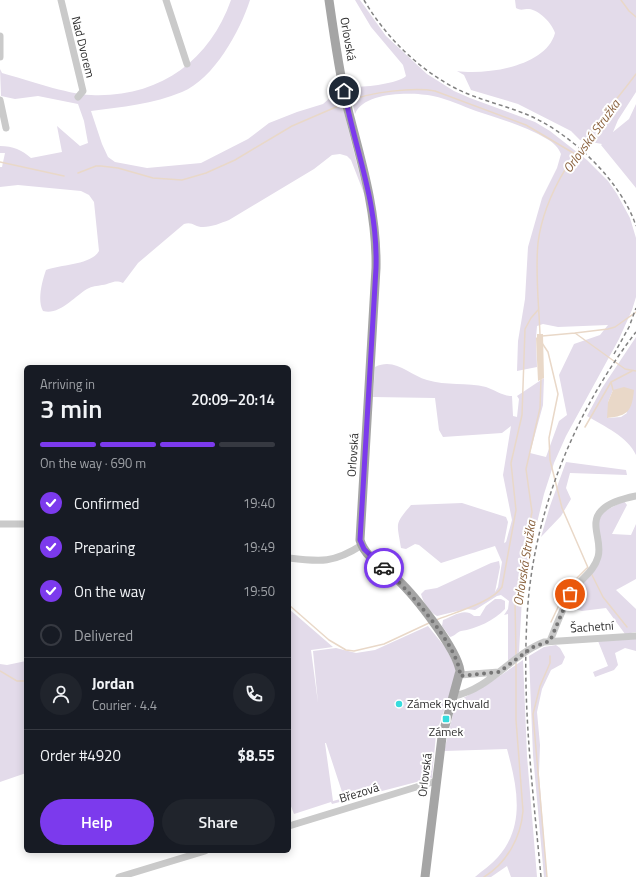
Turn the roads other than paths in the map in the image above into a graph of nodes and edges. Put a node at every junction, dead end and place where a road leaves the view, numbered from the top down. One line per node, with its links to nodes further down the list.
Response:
1 (61, 0): 7 (street, Nad Dvorem)
2 (166, 0): 6 (street)
3 (329, 0): 13 (main road, Orlovská)
4 (0, 36): 5 (street)
5 (0, 57)
6 (187, 64)
7 (78, 97)
8 (0, 100): 9 (street)
9 (6, 128)
10 (636, 496): 16 (street, Šachetní)
11 (0, 524): 12 (street)
12 (24, 524)
13 (362, 545): 14 (street); 18 (main road, Orlovská)
14 (291, 558)
15 (636, 636): 16 (street, Šachetní)
16 (550, 641): 17 (street, Šachetní)
17 (499, 672): 18 (street); 19 (street, Šachetní)
18 (460, 676): 19 (main road, Orlovská)
19 (454, 696): 20 (main road, Orlovská)
20 (436, 781): 21 (street, Březová); 25 (main road, Orlovská)
21 (291, 825)
22 (199, 853): 23 (street)
23 (139, 874): 24 (street)
24 (119, 877)
25 (425, 877)

